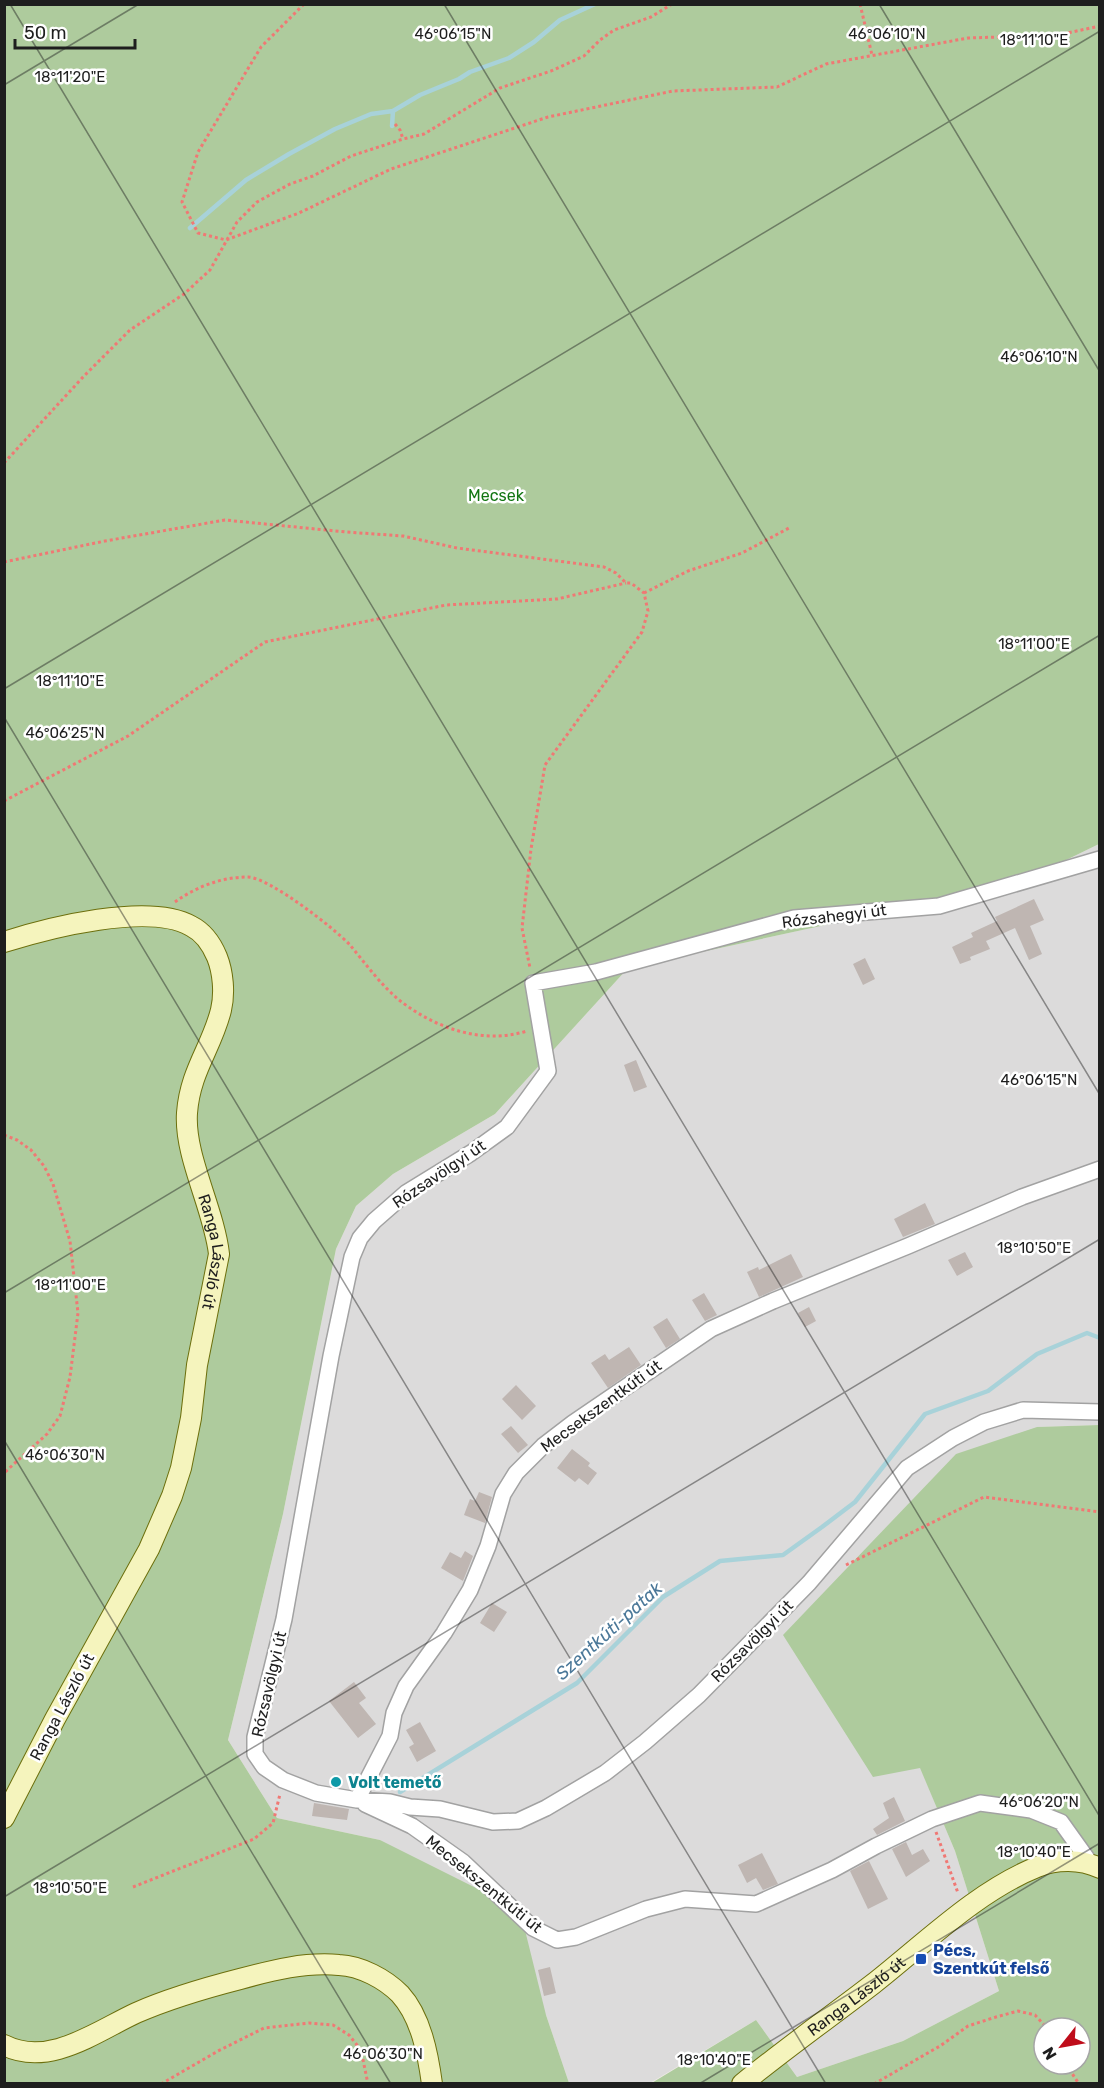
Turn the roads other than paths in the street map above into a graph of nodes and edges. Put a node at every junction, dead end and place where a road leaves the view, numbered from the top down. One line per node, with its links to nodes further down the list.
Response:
1 (1100, 859): 3 (street, Rózsahegyi út)
2 (4, 942): 7 (main road, Ranga László út)
3 (533, 983): 6 (street, Rózsavölgyi út)
4 (1100, 1169): 6 (street, Mecsekszentkúti út)
5 (1100, 1412): 6 (street, Rózsavölgyi út)
6 (357, 1800): 8 (street, Mecsekszentkúti út)
7 (4, 1818)
8 (1095, 1866): 11 (main road, Ranga László út)
9 (4, 2045): 10 (main road)
10 (432, 2084)
11 (742, 2084)

